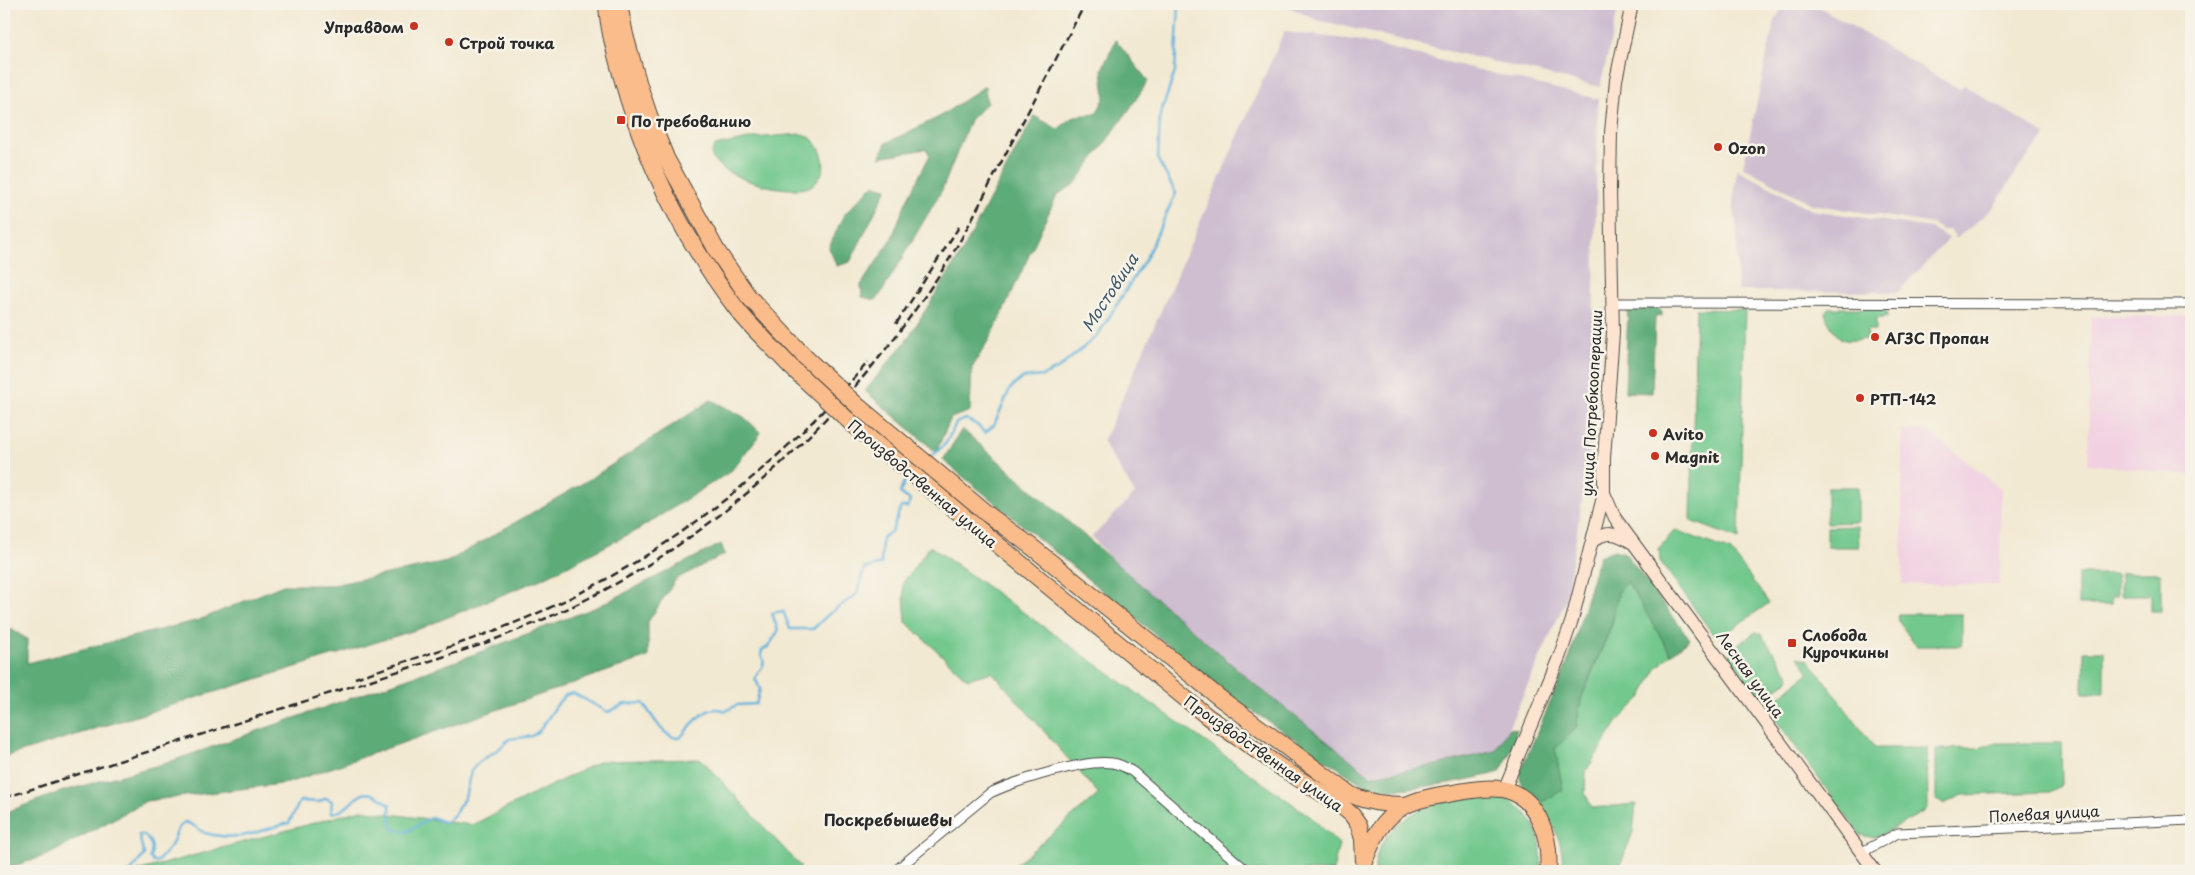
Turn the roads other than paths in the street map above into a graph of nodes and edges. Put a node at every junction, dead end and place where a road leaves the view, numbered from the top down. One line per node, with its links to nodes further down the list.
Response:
1 (607, 4): 13 (highway, Производственная улица, bridge)
2 (619, 4): 10 (highway, Производственная улица, bridge)
3 (1632, 4): 4 (main road, улица Потребкооперации)
4 (1612, 304): 5 (street); 6 (main road, улица Потребкооперации)
5 (2191, 304)
6 (1604, 494): 7 (main road, улица Потребкооперации); 8 (main road, Лесная улица)
7 (1592, 542): 8 (main road); 9 (main road, улица Потребкооперации)
8 (1634, 543): 12 (main road, Лесная улица)
9 (1504, 790): 10 (highway); 16 (highway)
10 (1406, 805): 13 (highway)
11 (2191, 820): 12 (street, Полевая улица)
12 (1862, 852): 17 (main road, Лесная улица)
13 (1364, 866)
14 (896, 871): 15 (street)
15 (1248, 871)
16 (1548, 871)
17 (1876, 871)

